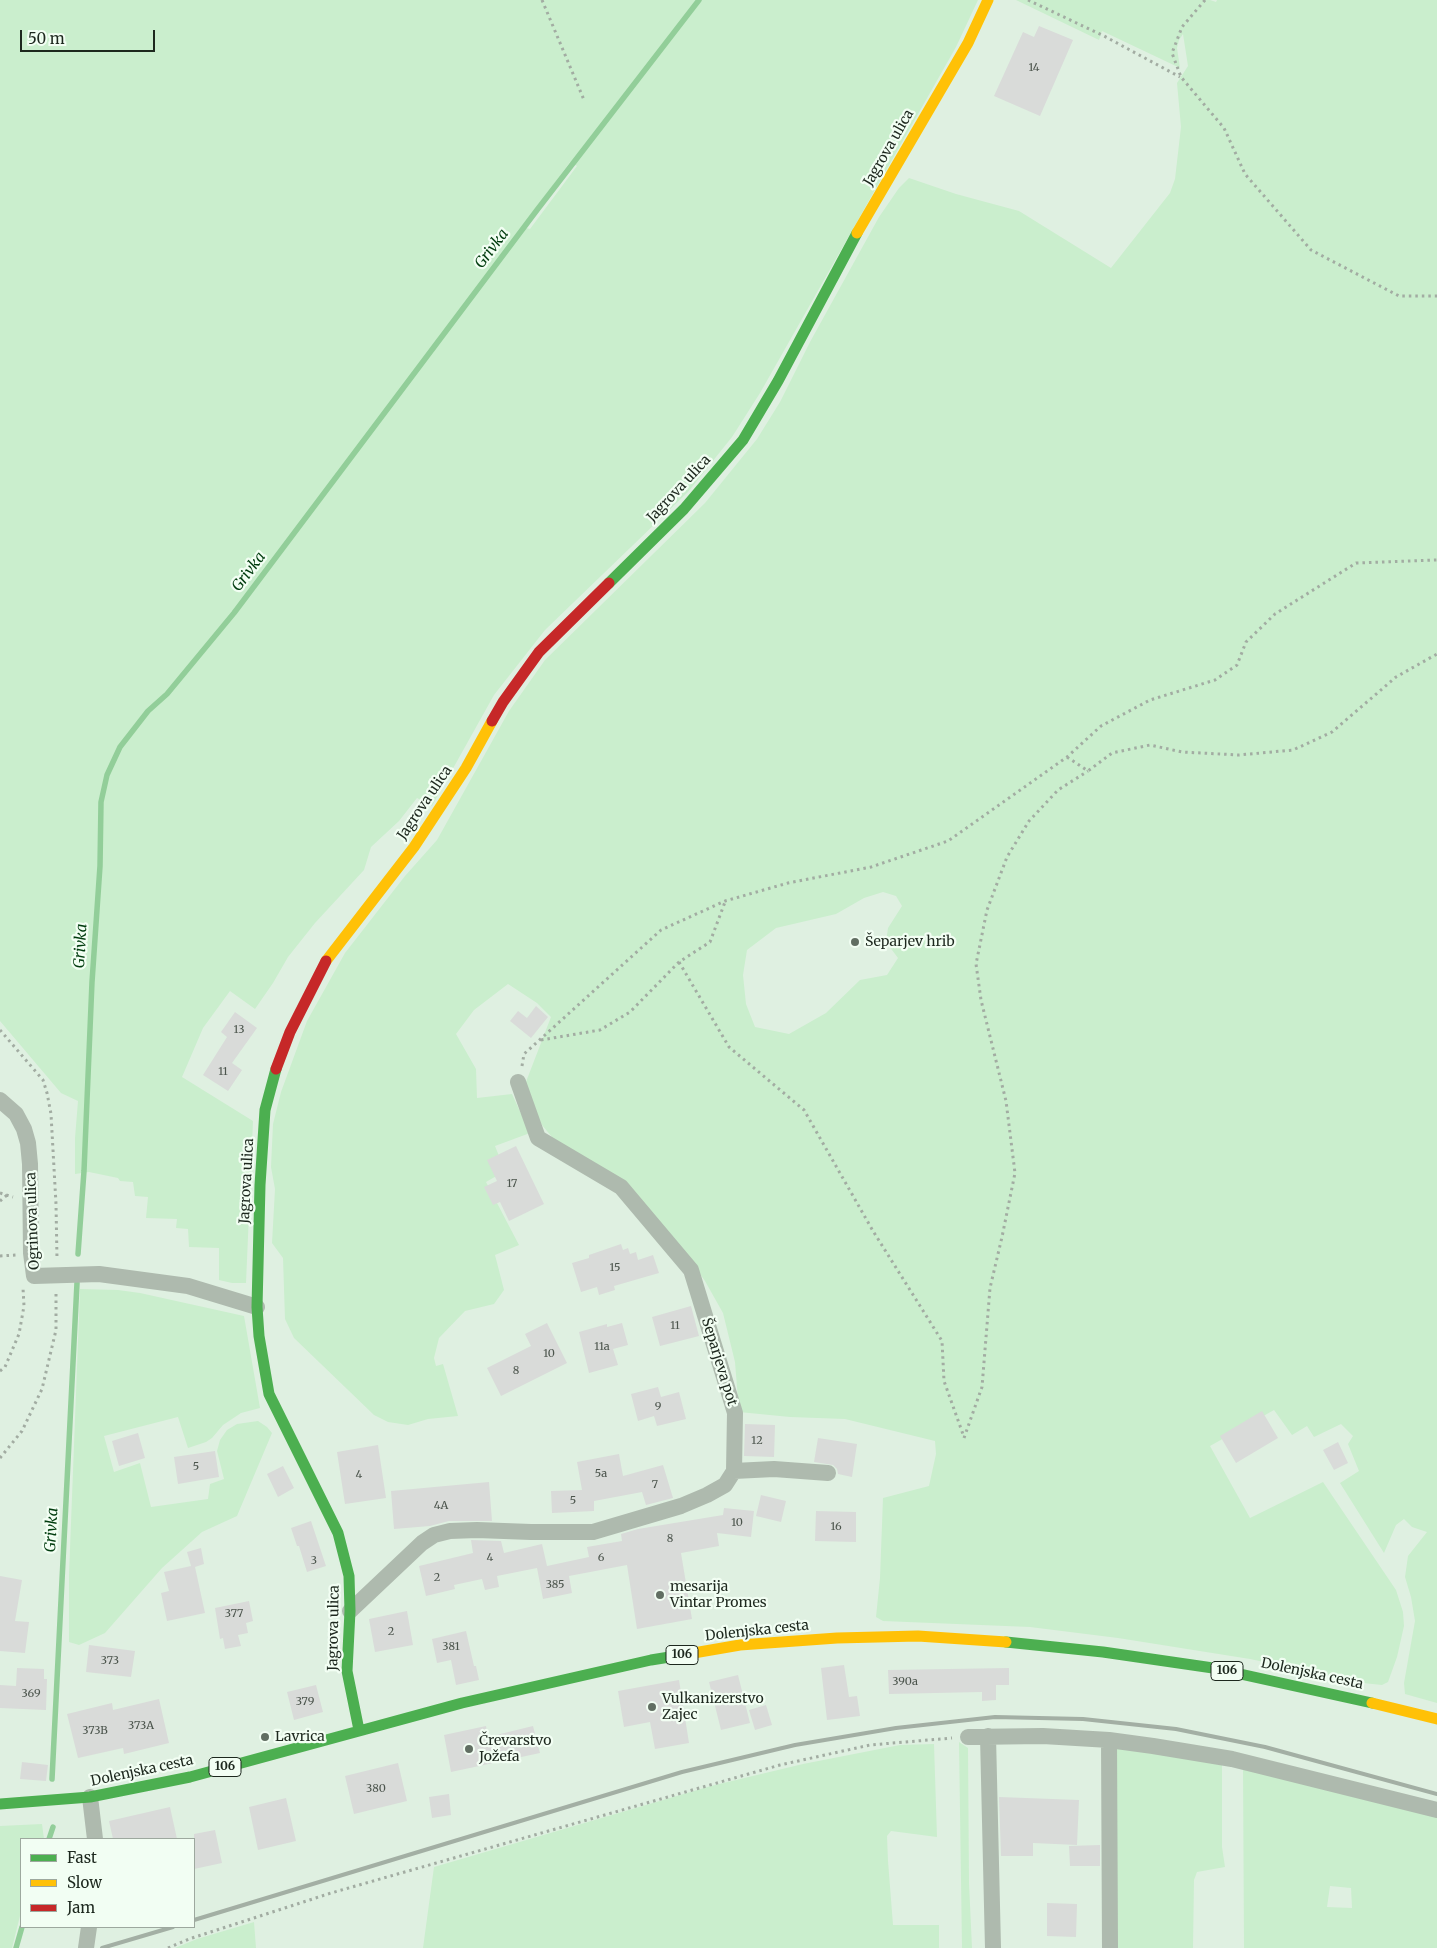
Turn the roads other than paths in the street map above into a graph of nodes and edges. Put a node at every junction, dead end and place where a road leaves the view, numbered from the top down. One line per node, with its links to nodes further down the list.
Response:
1 (988, 0): 4 (street, Jagrova ulica)
2 (518, 1082): 5 (street, Šeparjeva pot)
3 (0, 1100): 4 (street, Ogrinova ulica)
4 (257, 1307): 7 (street, Jagrova ulica)
5 (734, 1471): 6 (street); 7 (street)
6 (828, 1473)
7 (350, 1611): 9 (street, Jagrova ulica)
8 (1437, 1719): 9 (street, Dolenjska cesta / 106)
9 (358, 1730): 13 (street, Dolenjska cesta / 106)
10 (988, 1736): 11 (street); 12 (street); 19 (street)
11 (968, 1737)
12 (1109, 1740): 15 (street); 20 (street)
13 (90, 1797): 14 (street, Dolenjska cesta / 106); 16 (street)
14 (0, 1804)
15 (1437, 1810)
16 (95, 1838)
17 (89, 1928): 18 (street)
18 (86, 1948)
19 (993, 1948)
20 (1110, 1948)

